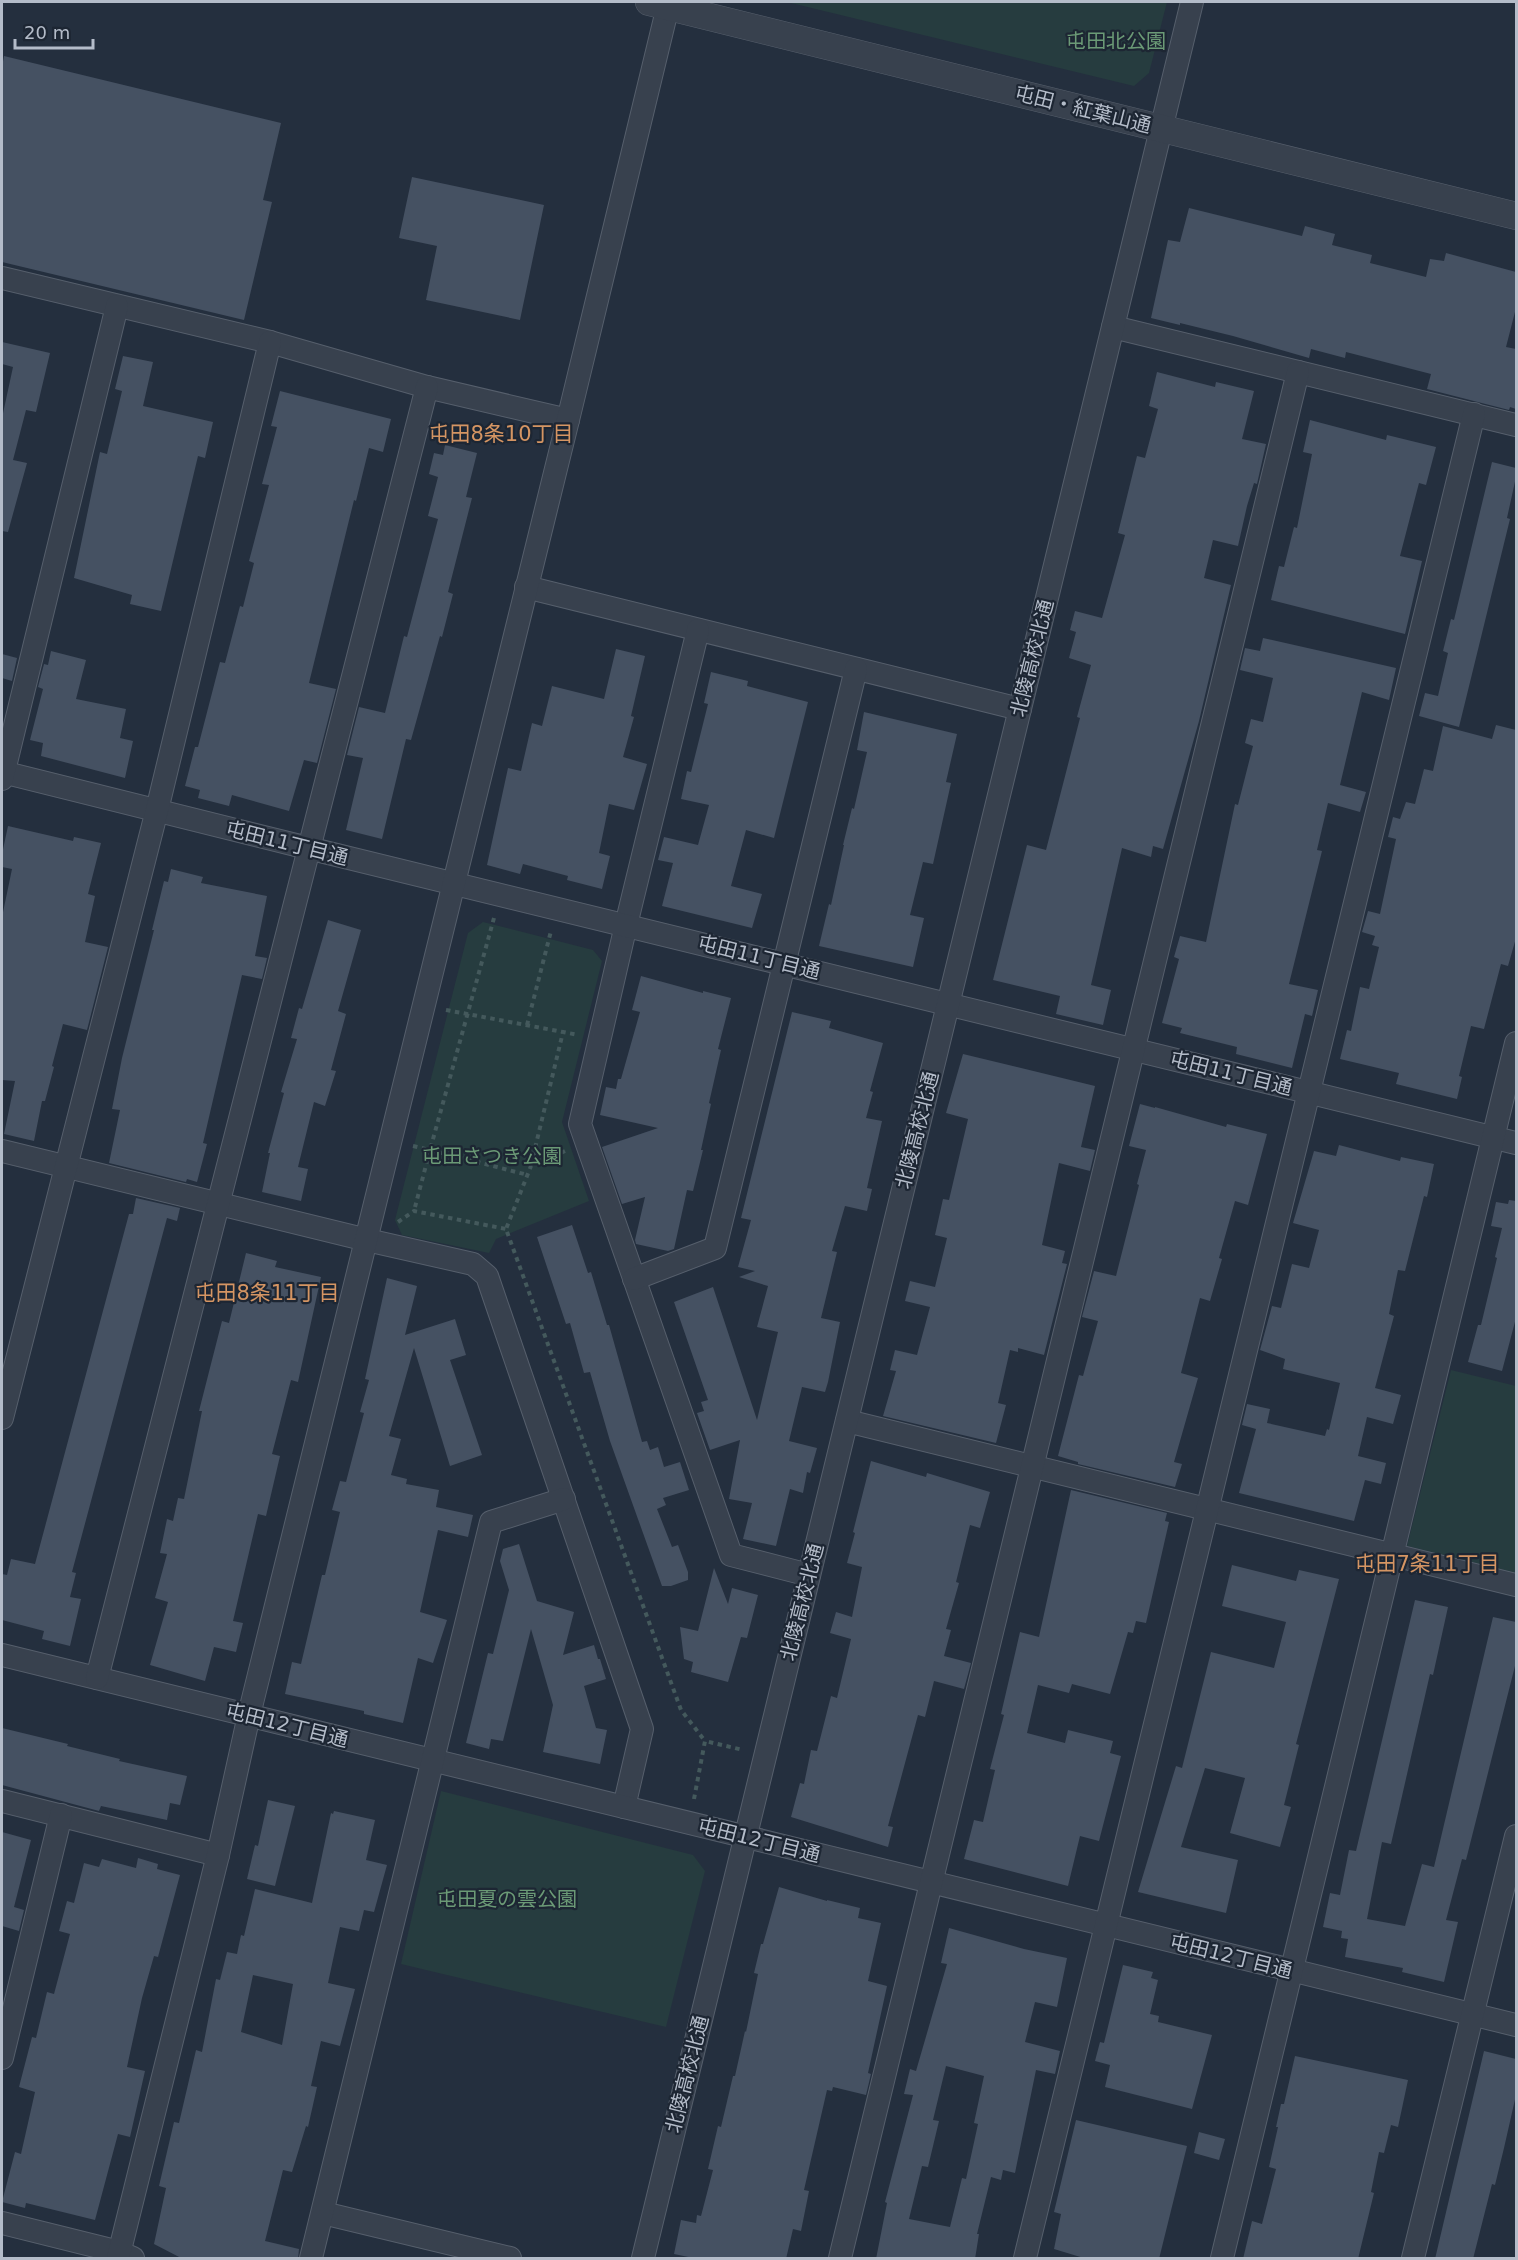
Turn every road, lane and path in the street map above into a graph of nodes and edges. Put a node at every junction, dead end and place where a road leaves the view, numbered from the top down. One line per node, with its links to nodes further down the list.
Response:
1 (1192, 2): 3 (street, 北陵高校北通)
2 (662, 3): 3 (street, 屯田・紅葉山通); 12 (street)
3 (1161, 128): 4 (street, 屯田・紅葉山通); 7 (street, 北陵高校北通)
4 (1516, 216)
5 (2, 278): 6 (street)
6 (117, 306): 8 (street); 18 (street)
7 (1113, 327): 9 (street); 17 (street, 北陵高校北通)
8 (270, 342): 10 (street); 19 (street)
9 (1298, 372): 11 (street); 33 (street)
10 (427, 387): 12 (street); 20 (street)
11 (1474, 414): 13 (street); 34 (street)
12 (568, 420): 14 (street)
13 (1516, 425)
14 (526, 587): 15 (street); 21 (street)
15 (698, 630): 16 (street); 23 (street)
16 (856, 669): 17 (street); 25 (street)
17 (1020, 709): 26 (street, 北陵高校北通)
18 (2, 774): 19 (street, 屯田11丁目通)
19 (157, 810): 20 (street, 屯田11丁目通); 41 (street)
20 (308, 849): 21 (street, 屯田11丁目通); 44 (street)
21 (454, 883): 23 (street, 屯田11丁目通); 48 (street)
22 (495, 915): 28 (path)
23 (626, 925): 25 (street, 屯田11丁目通); 49 (street)
24 (551, 930): 29 (path)
25 (783, 963): 26 (street, 屯田11丁目通); 49 (street)
26 (948, 1004): 33 (street, 屯田11丁目通); 51 (street, 北陵高校北通)
27 (440, 1009): 28 (path)
28 (468, 1014): 29 (path); 38 (path)
29 (527, 1025): 30 (path)
30 (563, 1032): 31 (path); 42 (path)
31 (584, 1037)
32 (1516, 1042): 35 (street)
33 (1134, 1049): 34 (street, 屯田11丁目通); 52 (street)
34 (1309, 1092): 35 (street, 屯田11丁目通); 54 (street)
35 (1493, 1138): 36 (street, 屯田11丁目通); 55 (street)
36 (1516, 1143)
37 (407, 1144): 38 (path)
38 (430, 1150): 43 (path); 45 (path)
39 (567, 1150): 42 (path)
40 (2, 1151): 41 (street)
41 (65, 1166): 44 (street); 50 (street)
42 (531, 1166): 43 (path)
43 (528, 1174): 47 (path)
44 (220, 1204): 48 (street); 59 (street)
45 (414, 1211): 46 (path); 47 (path)
46 (396, 1223)
47 (506, 1229): 61 (path)
48 (367, 1240): 53 (street); 60 (street)
49 (634, 1279): 56 (street)
50 (2, 1418)
51 (846, 1421): 52 (street); 56 (street, 北陵高校北通)
52 (1033, 1466): 54 (street); 71 (street)
53 (564, 1499): 63 (street); 66 (street)
54 (1207, 1510): 55 (street); 72 (street)
55 (1392, 1554): 57 (street); 73 (street)
56 (809, 1575): 69 (street, 北陵高校北通)
57 (1516, 1585)
58 (2, 1655): 59 (street, 屯田12丁目通)
59 (97, 1678): 60 (street, 屯田12丁目通)
60 (249, 1715): 63 (street, 屯田12丁目通); 70 (street)
61 (705, 1741): 62 (path); 65 (path)
62 (744, 1750)
63 (432, 1760): 66 (street, 屯田12丁目通); 77 (street)
64 (2, 1800): 67 (street)
65 (693, 1800)
66 (624, 1807): 69 (street, 屯田12丁目通)
67 (61, 1815): 70 (street); 76 (street)
68 (1516, 1836): 74 (street)
69 (745, 1837): 71 (street, 屯田12丁目通); 82 (street, 北陵高校北通)
70 (218, 1855): 79 (street)
71 (931, 1882): 72 (street, 屯田12丁目通); 83 (street)
72 (1106, 1925): 73 (street, 屯田12丁目通); 84 (street)
73 (1292, 1971): 74 (street, 屯田12丁目通); 85 (street)
74 (1473, 2015): 75 (street, 屯田12丁目通); 86 (street)
75 (1516, 2025)
76 (2, 2058)
77 (323, 2213): 80 (street); 81 (street)
78 (2, 2223): 79 (street)
79 (123, 2257)
80 (311, 2259)
81 (510, 2259)
82 (643, 2259)
83 (840, 2259)
84 (1025, 2259)
85 (1222, 2259)
86 (1413, 2259)

